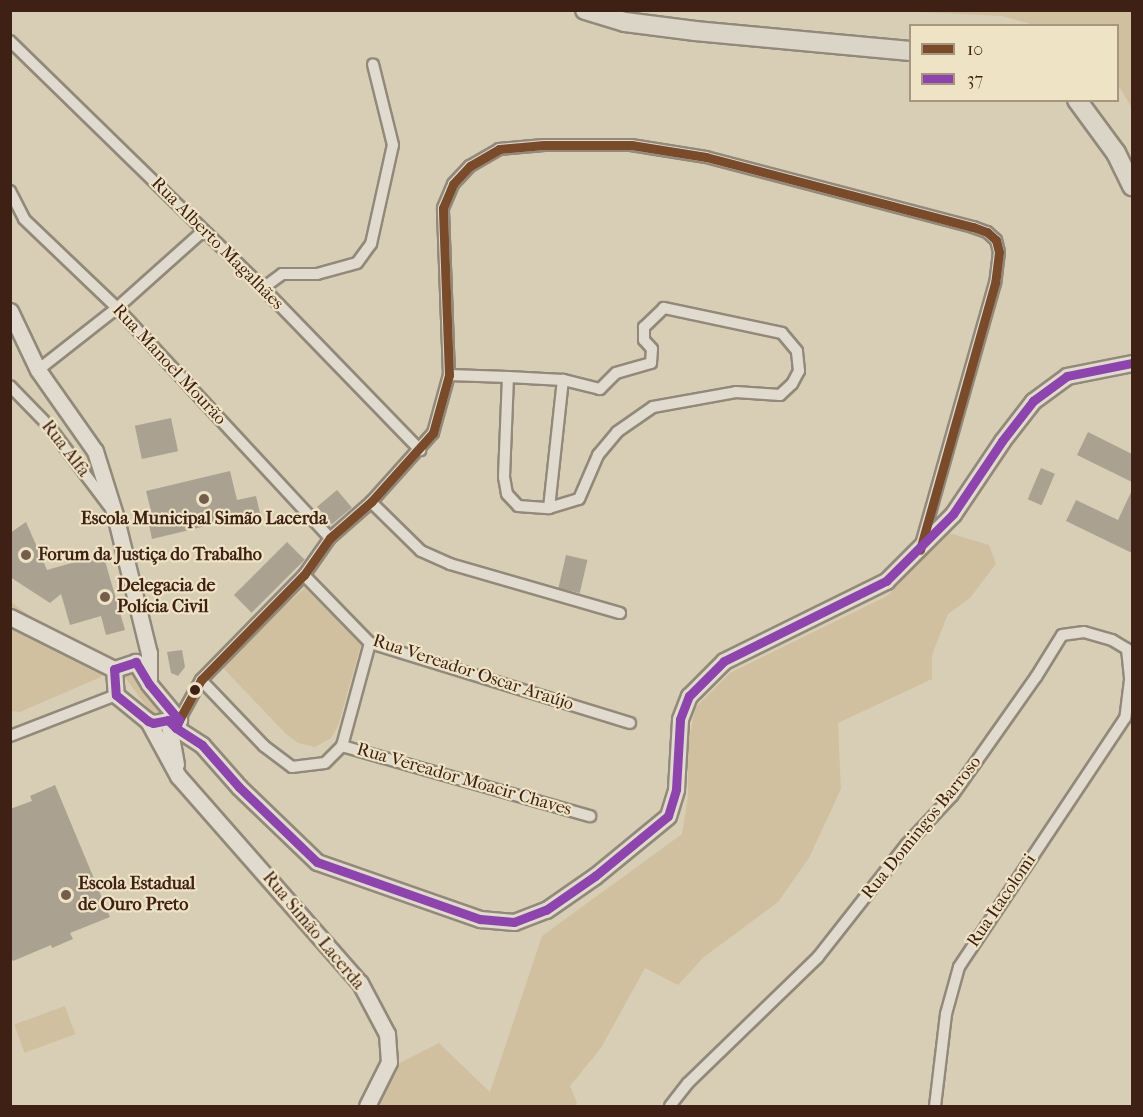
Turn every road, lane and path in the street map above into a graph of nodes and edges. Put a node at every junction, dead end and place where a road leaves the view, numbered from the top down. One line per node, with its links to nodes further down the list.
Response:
1 (585, 10): 3 (main road)
2 (10, 41): 8 (street, Rua Alberto Magalhães)
3 (909, 51)
4 (373, 63): 9 (street)
5 (1078, 102): 6 (main road)
6 (1132, 186)
7 (10, 191): 10 (street, Rua Manoel Mourão)
8 (203, 231): 9 (street, Rua Alberto Magalhães); 10 (street)
9 (263, 288): 18 (street, Rua Alberto Magalhães)
10 (117, 308): 13 (street); 22 (street, Rua Manoel Mourão)
11 (10, 311): 13 (street)
12 (1132, 363): 23 (street)
13 (38, 370): 21 (street)
14 (449, 375): 15 (street); 18 (street); 23 (street)
15 (508, 377): 16 (street); 20 (street)
16 (563, 380): 20 (street); 20 (street)
17 (10, 386): 21 (street, Rua Alfa)
18 (420, 450): 19 (street)
19 (371, 502): 22 (street); 25 (street)
20 (549, 508)
21 (116, 515): 28 (street)
22 (330, 538): 24 (street)
23 (920, 550): 34 (street)
24 (304, 575): 27 (street, Rua Vereador Oscar Araújo); 30 (street)
25 (620, 613)
26 (10, 617): 29 (street)
27 (370, 643): 35 (street, Rua Vereador Oscar Araújo); 37 (street)
28 (142, 658): 29 (street); 34 (street)
29 (114, 669): 31 (street)
30 (201, 680): 34 (street); 37 (street, Rua Vereador Moacir Chaves)
31 (116, 695): 33 (street); 36 (street)
32 (1125, 718): 41 (street, Rua Domingos Barroso); 42 (street, Rua Itacolomi)
33 (148, 721): 34 (street); 38 (street, Rua Simão Lacerda)
34 (175, 723): 38 (street)
35 (630, 723)
36 (10, 736)
37 (342, 746): 39 (street, Rua Vereador Moacir Chaves)
38 (178, 776): 40 (street, Rua Simão Lacerda)
39 (590, 816)
40 (367, 1107)
41 (670, 1107)
42 (935, 1107)

